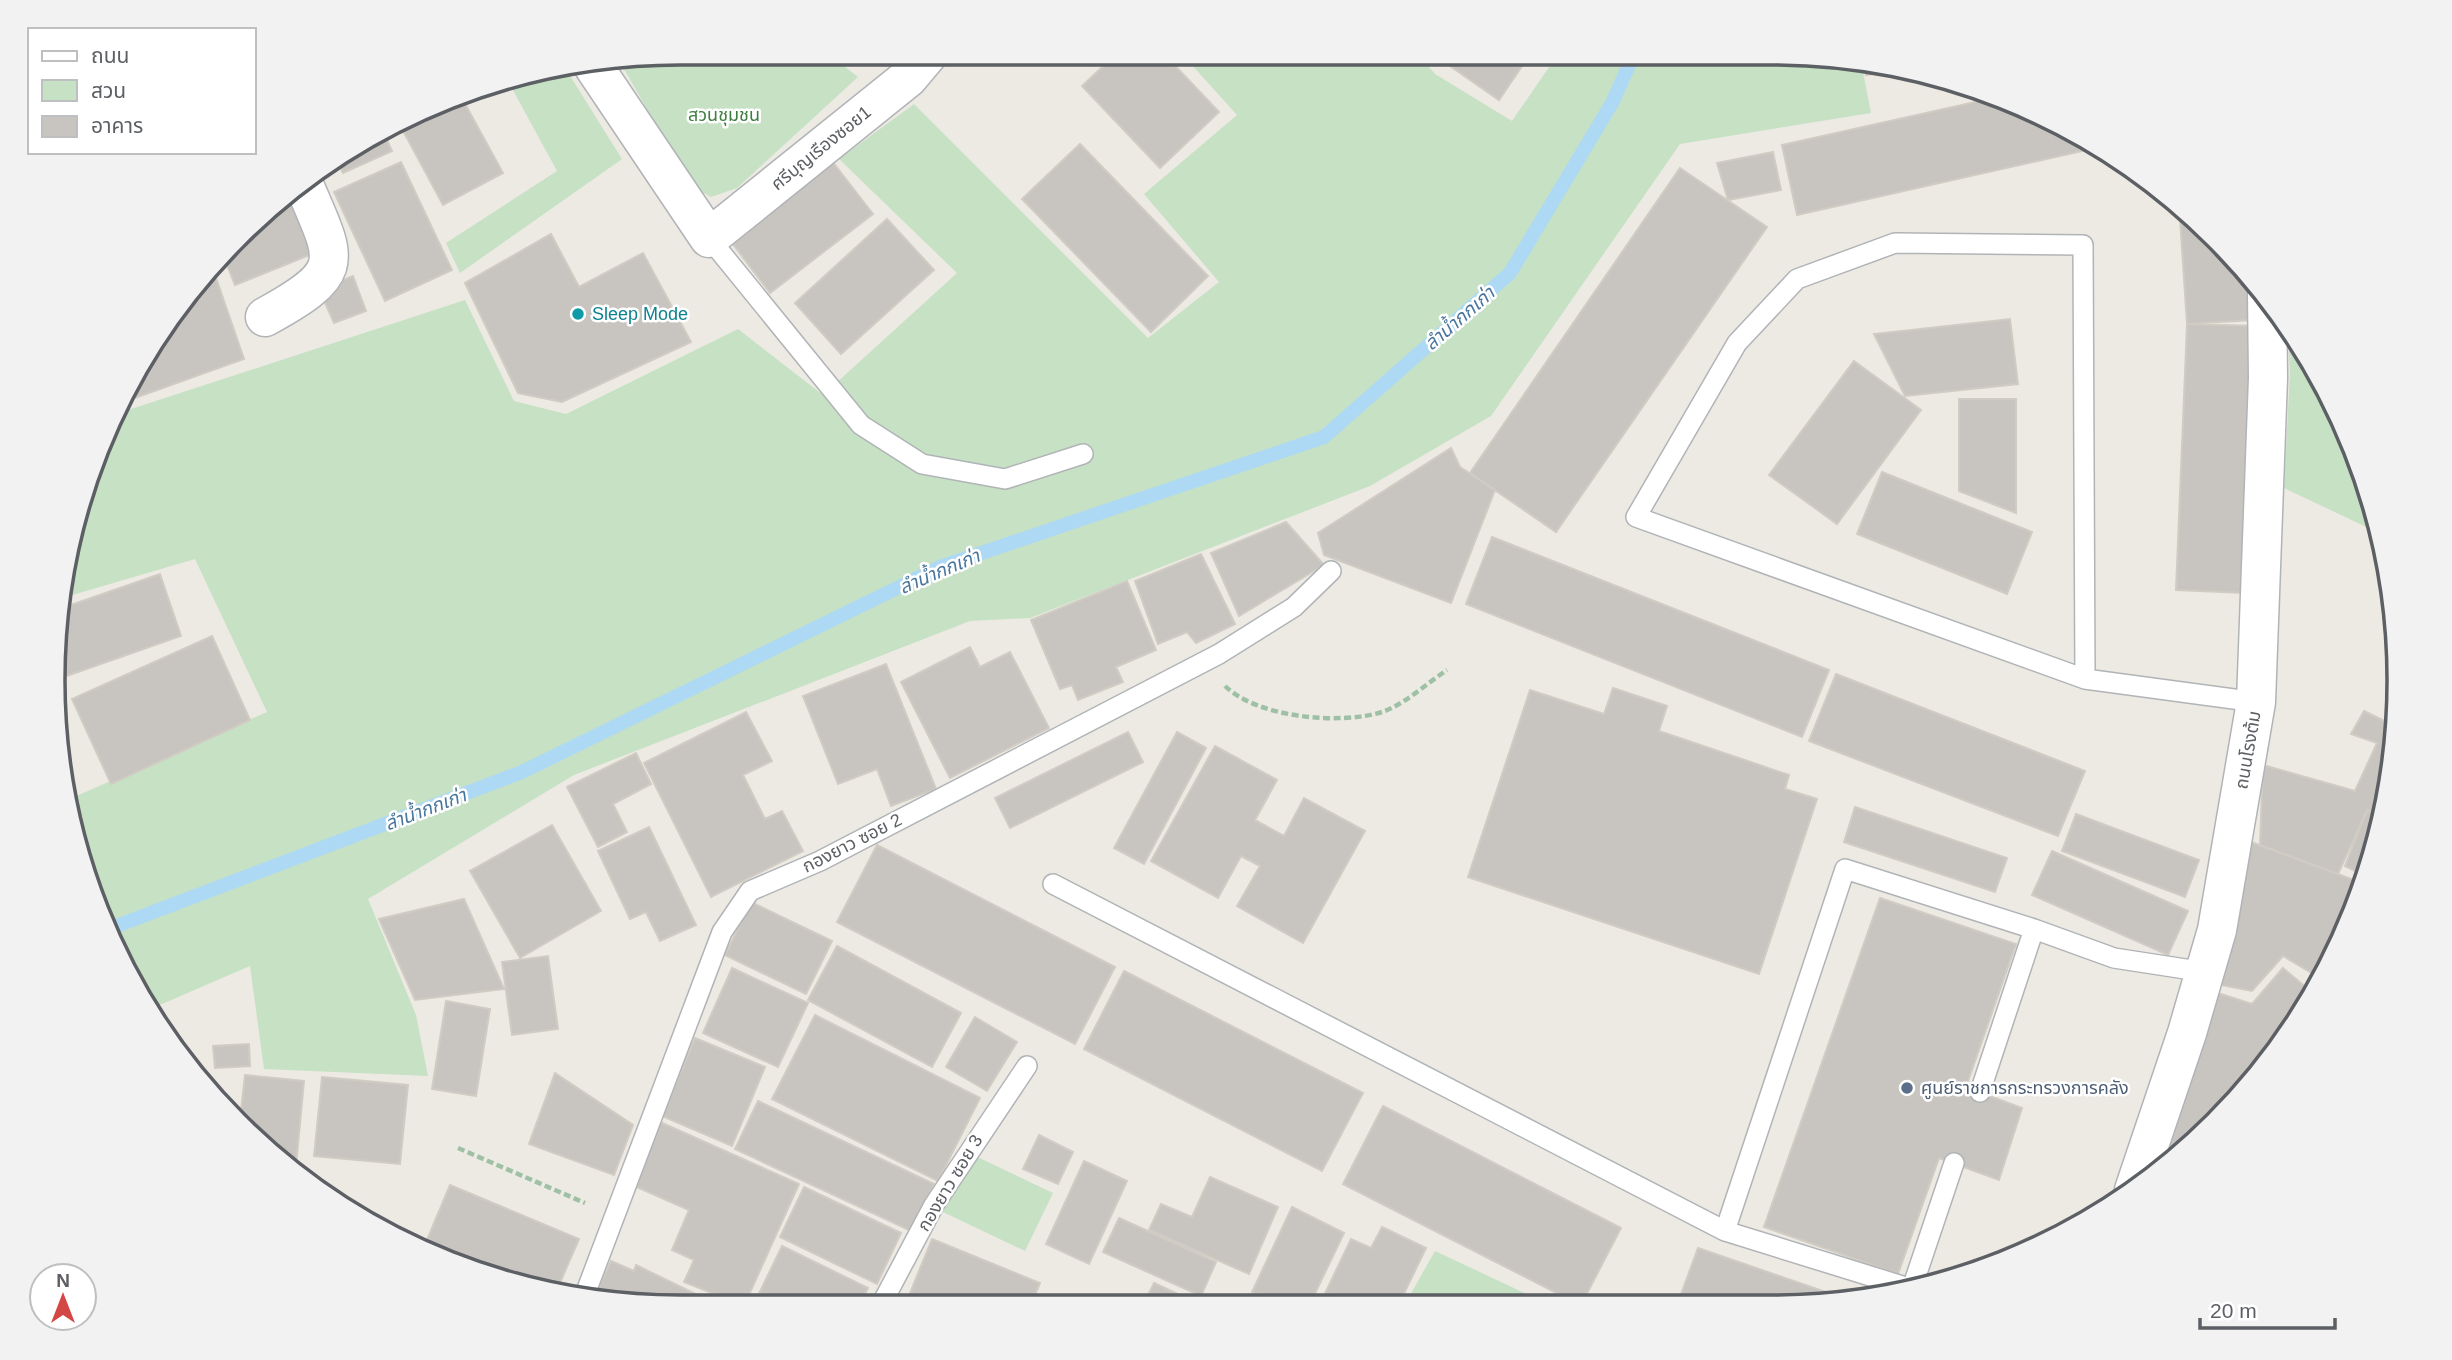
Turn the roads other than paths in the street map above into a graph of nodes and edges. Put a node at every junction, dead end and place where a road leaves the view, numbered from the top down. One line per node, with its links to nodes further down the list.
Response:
1 (919, 65): 4 (street, ศรีบุญเรืองซอย1)
2 (596, 71): 4 (street)
3 (307, 191): 6 (street)
4 (709, 238): 7 (lane)
5 (2266, 314): 10 (street, ถนนโรงต้ม)
6 (265, 317)
7 (1083, 454)
8 (1331, 571): 21 (lane, กองยาว ซอย 2)
9 (2085, 679): 9 (lane); 10 (lane)
10 (2256, 702): 13 (street, ถนนโรงต้ม)
11 (1054, 884): 18 (lane)
12 (2034, 929): 13 (lane); 15 (lane); 18 (lane)
13 (2205, 972): 17 (street, ถนนโรงต้ม)
14 (1027, 1066): 22 (lane, กองยาว ซอย 3)
15 (1980, 1092)
16 (1954, 1163): 19 (lane)
17 (2139, 1174)
18 (1725, 1231): 20 (lane)
19 (1916, 1278)
20 (1892, 1283)
21 (588, 1288)
22 (886, 1295)

